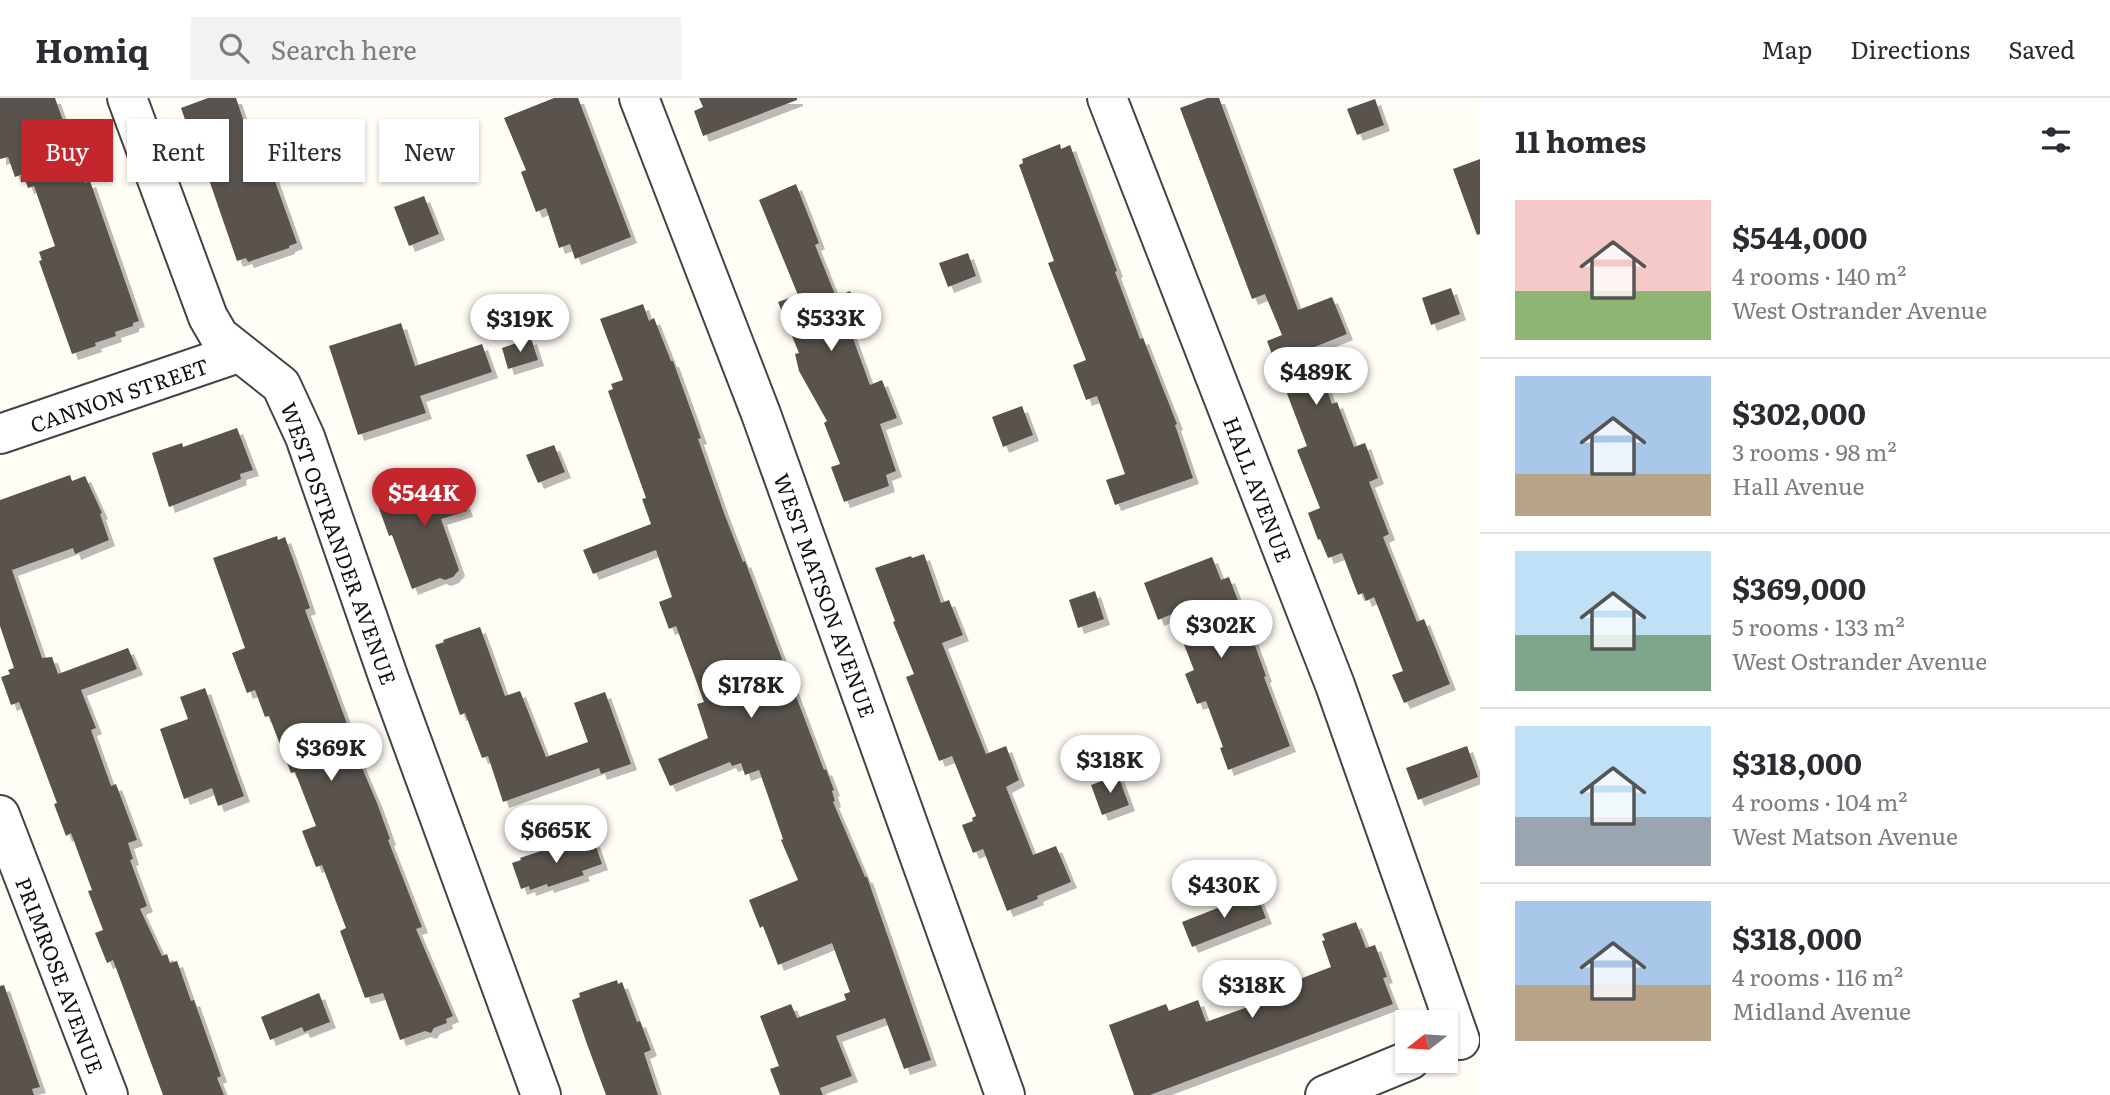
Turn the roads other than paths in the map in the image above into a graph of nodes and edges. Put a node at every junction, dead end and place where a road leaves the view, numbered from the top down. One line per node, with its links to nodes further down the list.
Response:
1 (127, 98): 4 (street, WEST OSTRANDER AVENUE)
2 (639, 98): 11 (street, WEST MATSON AVENUE)
3 (1107, 98): 7 (street, HALL AVENUE)
4 (238, 353): 5 (street, CANNON STREET); 10 (street, WEST OSTRANDER AVENUE)
5 (0, 434)
6 (0, 815): 9 (street, PRIMROSE AVENUE)
7 (1462, 1040)
8 (1395, 1066): 12 (street)
9 (108, 1095)
10 (541, 1095)
11 (1004, 1095)
12 (1325, 1095)

